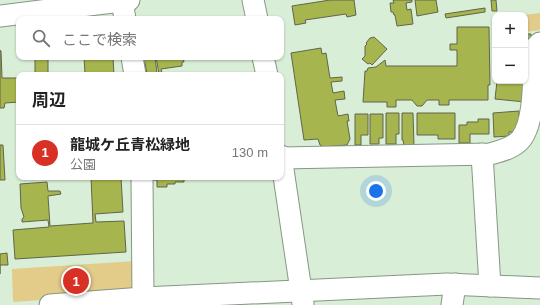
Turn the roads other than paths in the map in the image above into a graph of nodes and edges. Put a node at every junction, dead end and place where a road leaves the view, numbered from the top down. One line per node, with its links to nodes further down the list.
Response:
1 (254, 0): 4 (street)
2 (125, 7): 3 (street)
3 (0, 16)
4 (257, 16)
5 (540, 43): 10 (street)
6 (132, 60): 8 (street)
7 (264, 60): 9 (street)
8 (134, 72)
9 (266, 72)
10 (482, 154): 11 (street); 15 (street)
11 (284, 157)
12 (284, 177): 18 (street)
13 (142, 180): 17 (street)
14 (455, 284): 15 (street); 18 (street); 20 (street)
15 (490, 286): 16 (street)
16 (540, 288)
17 (143, 298): 18 (street); 19 (street)
18 (302, 298)
19 (50, 305)
20 (452, 305)

